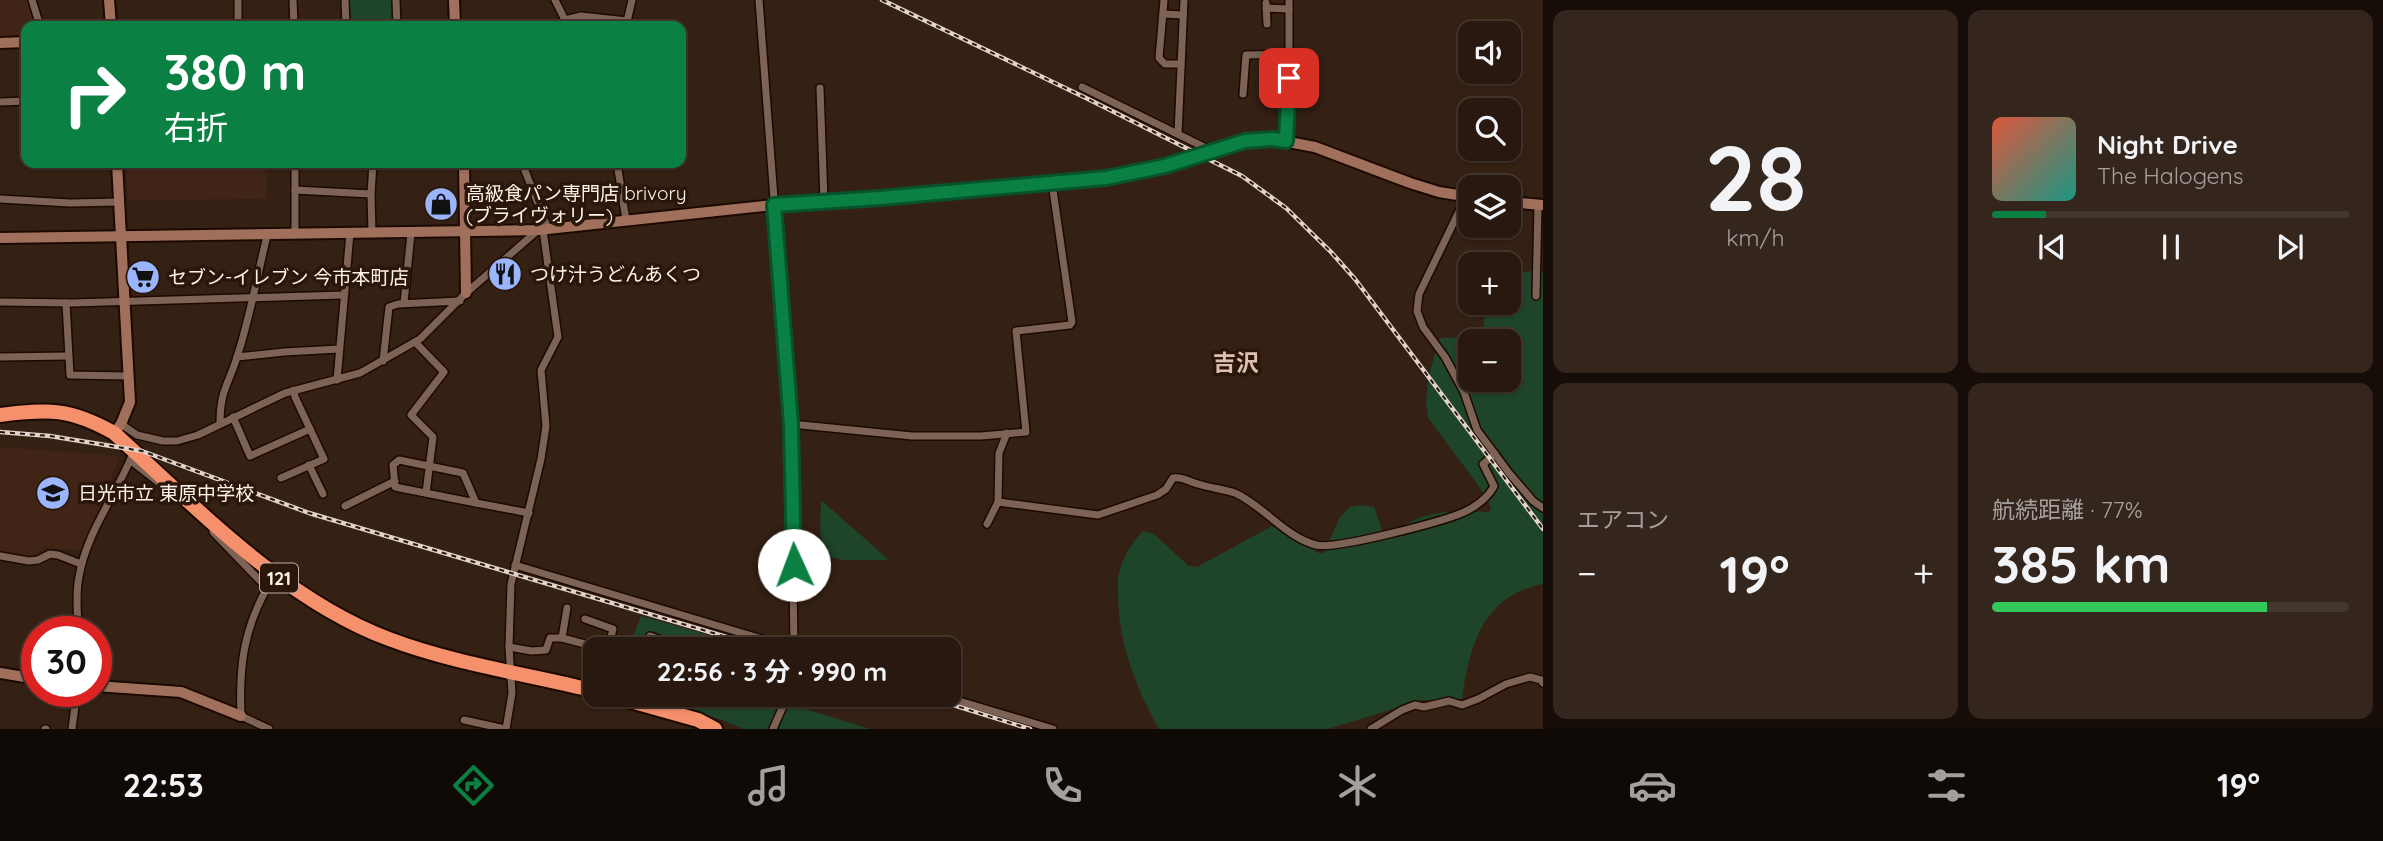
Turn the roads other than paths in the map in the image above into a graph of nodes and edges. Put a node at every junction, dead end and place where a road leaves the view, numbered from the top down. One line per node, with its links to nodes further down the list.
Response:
1 (32, 0): 17 (street)
2 (109, 0): 18 (street)
3 (239, 0): 19 (street)
4 (293, 0): 20 (street)
5 (345, 0): 21 (street)
6 (396, 0): 22 (street)
7 (454, 0): 23 (street)
8 (555, 0): 24 (street)
9 (632, 0): 27 (street)
10 (759, 0): 55 (street)
11 (1164, 0): 15 (street)
12 (1184, 0): 16 (street)
13 (1289, 0): 14 (street)
14 (1289, 9): 28 (street); 31 (street)
15 (1163, 14): 16 (street); 32 (street)
16 (1183, 15): 32 (street)
17 (38, 21)
18 (111, 21)
19 (238, 21)
20 (293, 21)
21 (346, 21)
22 (397, 21)
23 (456, 21)
24 (563, 21)
25 (569, 21): 26 (street)
26 (610, 21)
27 (628, 21)
28 (1266, 24)
29 (21, 42): 30 (street)
30 (0, 43)
31 (1290, 54): 35 (street); 39 (street)
32 (1181, 64): 38 (street)
33 (1082, 87): 38 (street)
34 (820, 88): 52 (street)
35 (1243, 94)
36 (21, 101): 37 (street)
37 (0, 102)
38 (1178, 134): 40 (street)
39 (1286, 141): 40 (street); 50 (street)
40 (1212, 151): 47 (street)
41 (117, 168): 53 (street)
42 (295, 168): 48 (street)
43 (373, 168): 49 (street)
44 (464, 168): 60 (street)
45 (524, 168): 59 (street)
46 (618, 168): 58 (street)
47 (1052, 183): 52 (street); 91 (street)
48 (295, 190): 49 (street); 64 (street)
49 (371, 194): 62 (street)
50 (1458, 195)
51 (0, 199): 53 (street)
52 (824, 201): 55 (street)
53 (119, 202): 66 (street)
54 (1521, 203): 56 (street)
55 (774, 205): 58 (street); 88 (street)
56 (1540, 205): 70 (street)
57 (1458, 217): 92 (street)
58 (626, 220): 59 (street)
59 (543, 230): 60 (street); 71 (street); 104 (street)
60 (464, 231): 63 (street); 71 (street)
61 (350, 233): 62 (street); 64 (street); 68 (street)
62 (372, 233): 63 (street)
63 (411, 233): 75 (street)
64 (295, 235): 65 (street)
65 (267, 236): 66 (street); 69 (street)
66 (121, 237): 67 (street); 72 (street)
67 (0, 238)
68 (343, 295): 69 (street); 77 (street)
69 (253, 296): 72 (street); 80 (street)
70 (1536, 296)
71 (463, 297): 75 (street); 76 (street)
72 (124, 302): 74 (street); 82 (street)
73 (0, 303): 74 (street)
74 (66, 303): 78 (street)
75 (404, 303): 81 (street)
76 (415, 342): 81 (street); 95 (street)
77 (339, 349): 80 (street); 83 (street)
78 (68, 356): 79 (street); 82 (street)
79 (0, 357)
80 (237, 358): 87 (street)
81 (383, 361): 83 (street)
82 (128, 376): 89 (street)
83 (337, 380): 84 (street)
84 (294, 390): 86 (street); 90 (street)
85 (0, 415): 89 (highway, 121)
86 (233, 417): 87 (street); 90 (street)
87 (220, 424): 89 (street)
88 (791, 424): 91 (street); 116 (street)
89 (117, 428): 93 (highway, 121)
90 (310, 429): 94 (street)
91 (1007, 433): 100 (street)
92 (1495, 454): 100 (street); 103 (street)
93 (132, 456): 107 (street); 120 (highway, 121); 130 (street)
94 (309, 465): 96 (street); 99 (street)
95 (429, 465): 97 (street); 98 (street); 101 (street)
96 (281, 478)
97 (395, 481): 98 (street); 102 (street)
98 (426, 493): 101 (street)
99 (323, 494)
100 (999, 502): 105 (street)
101 (476, 503): 104 (street)
102 (345, 506)
103 (1543, 508)
104 (529, 513): 108 (street)
105 (987, 524)
106 (0, 556): 107 (street)
107 (81, 564): 110 (street)
108 (515, 565): 115 (street); 119 (street)
109 (567, 608): 117 (street)
110 (78, 616)
111 (585, 619): 113 (street)
112 (650, 636): 114 (street)
113 (610, 637)
114 (653, 637)
115 (755, 637)
116 (795, 637)
117 (562, 638): 118 (street); 119 (street)
118 (583, 643)
119 (509, 647): 120 (street)
120 (510, 671): 125 (highway, 121); 134 (street)
121 (0, 673): 122 (street)
122 (21, 676)
123 (1543, 683): 138 (street)
124 (112, 687): 130 (street)
125 (583, 688)
126 (961, 702): 137 (street)
127 (75, 707): 132 (street)
128 (652, 707): 135 (highway)
129 (783, 707): 136 (street)
130 (241, 716): 133 (street)
131 (464, 720): 134 (street)
132 (72, 729)
133 (269, 729)
134 (506, 729)
135 (715, 729)
136 (773, 729)
137 (1053, 729)
138 (1371, 729)

